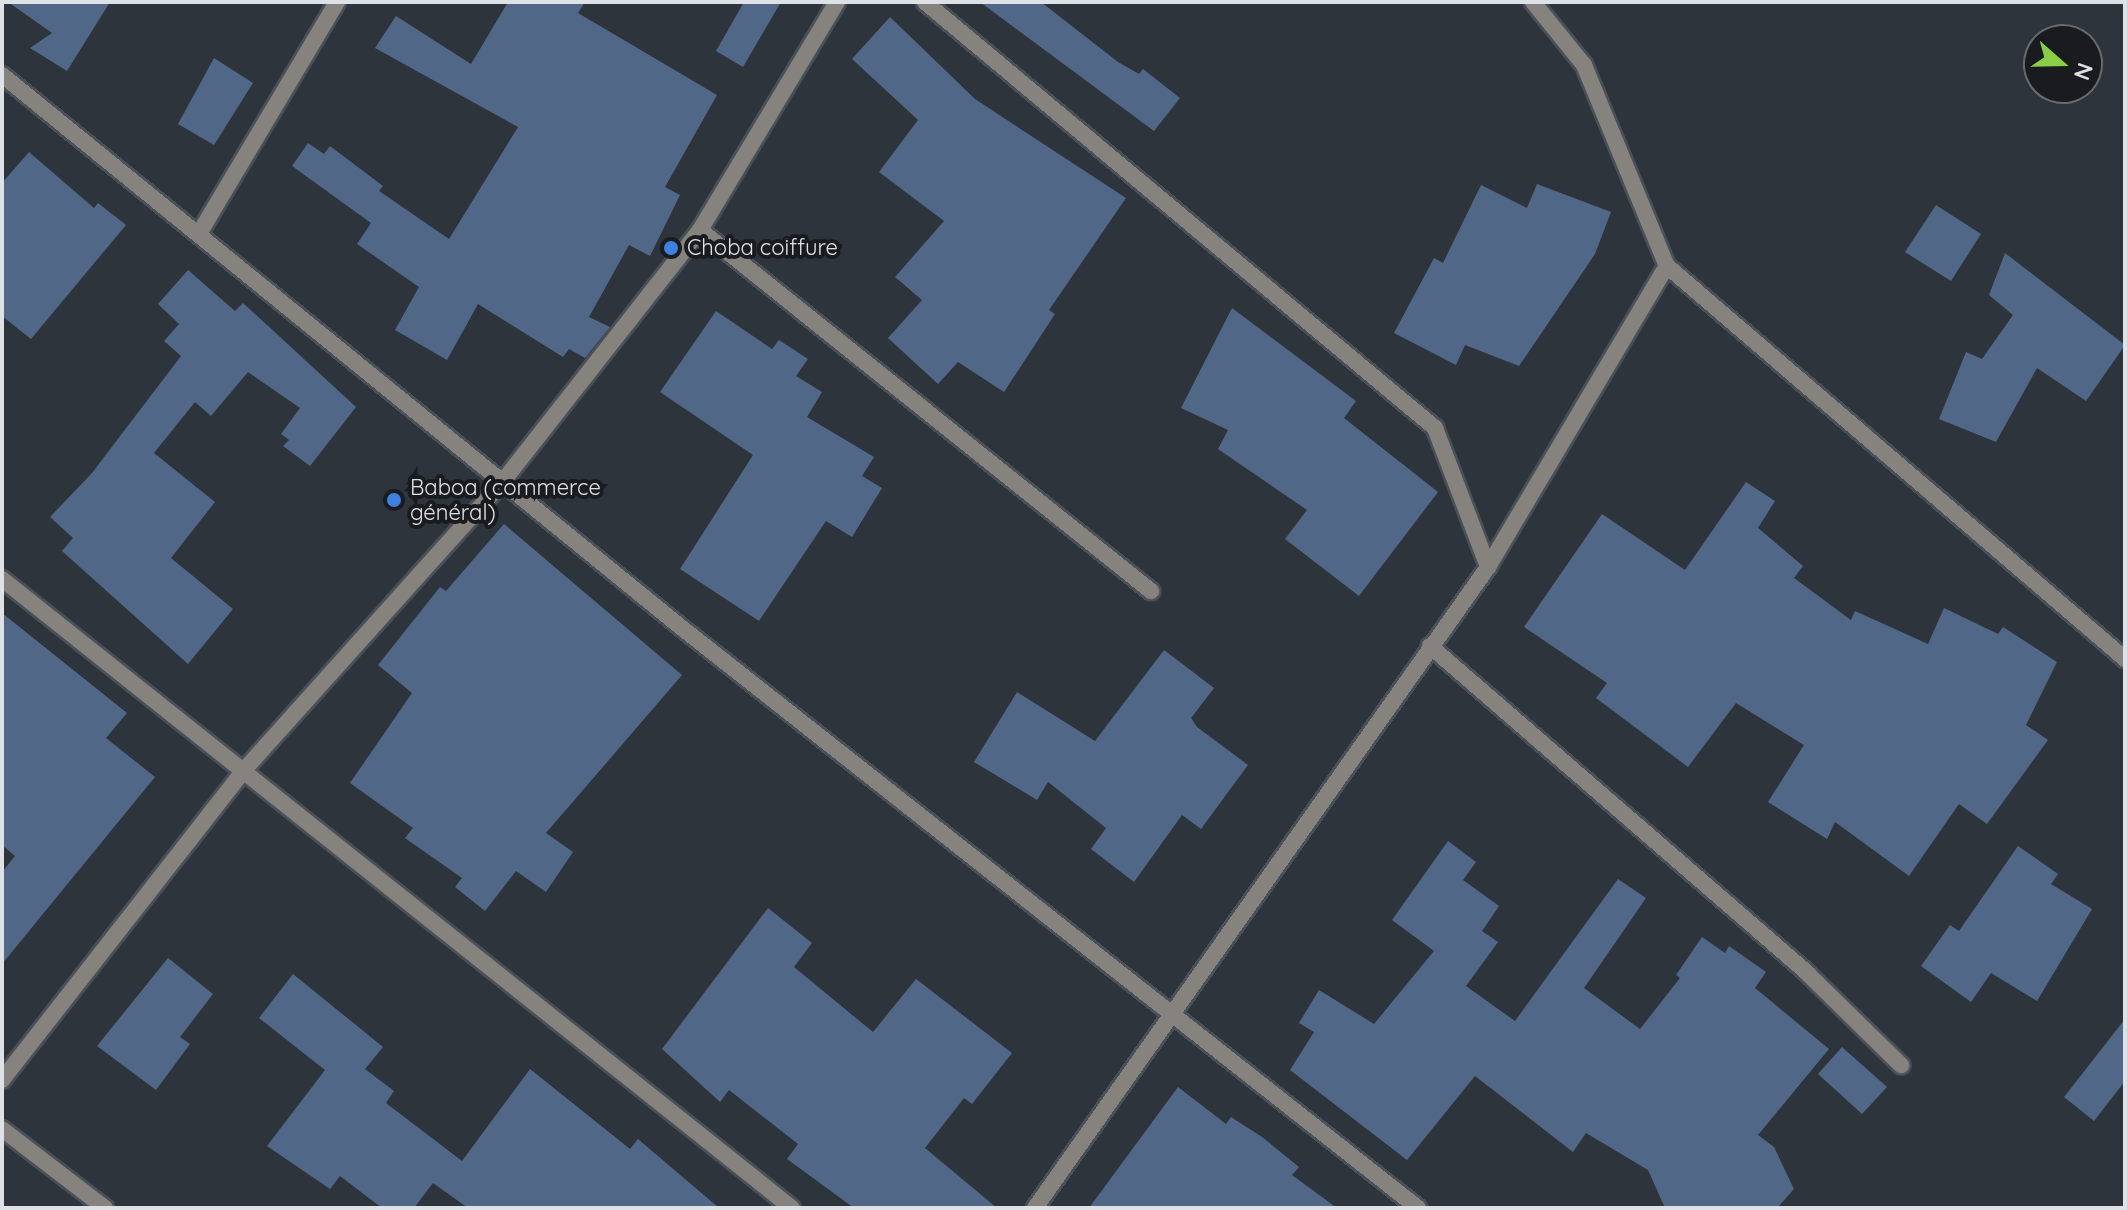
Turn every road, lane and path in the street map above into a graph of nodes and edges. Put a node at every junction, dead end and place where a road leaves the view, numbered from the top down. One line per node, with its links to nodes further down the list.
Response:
1 (337, 2): 7 (street)
2 (837, 2): 6 (street)
3 (925, 2): 10 (street)
4 (1533, 2): 8 (street)
5 (2, 75): 7 (street)
6 (700, 230): 9 (street); 12 (street)
7 (200, 232): 9 (street)
8 (1667, 266): 10 (street); 14 (street)
9 (504, 480): 15 (street); 16 (street)
10 (1488, 567): 13 (street)
11 (2, 579): 15 (street)
12 (1151, 591)
13 (1430, 646): 16 (street); 17 (street)
14 (2125, 659)
15 (245, 769): 18 (street); 21 (street)
16 (1171, 1013): 22 (street); 23 (street)
17 (1901, 1065)
18 (2, 1080)
19 (2, 1129): 20 (street)
20 (105, 1208)
21 (792, 1208)
22 (1035, 1208)
23 (1418, 1208)

